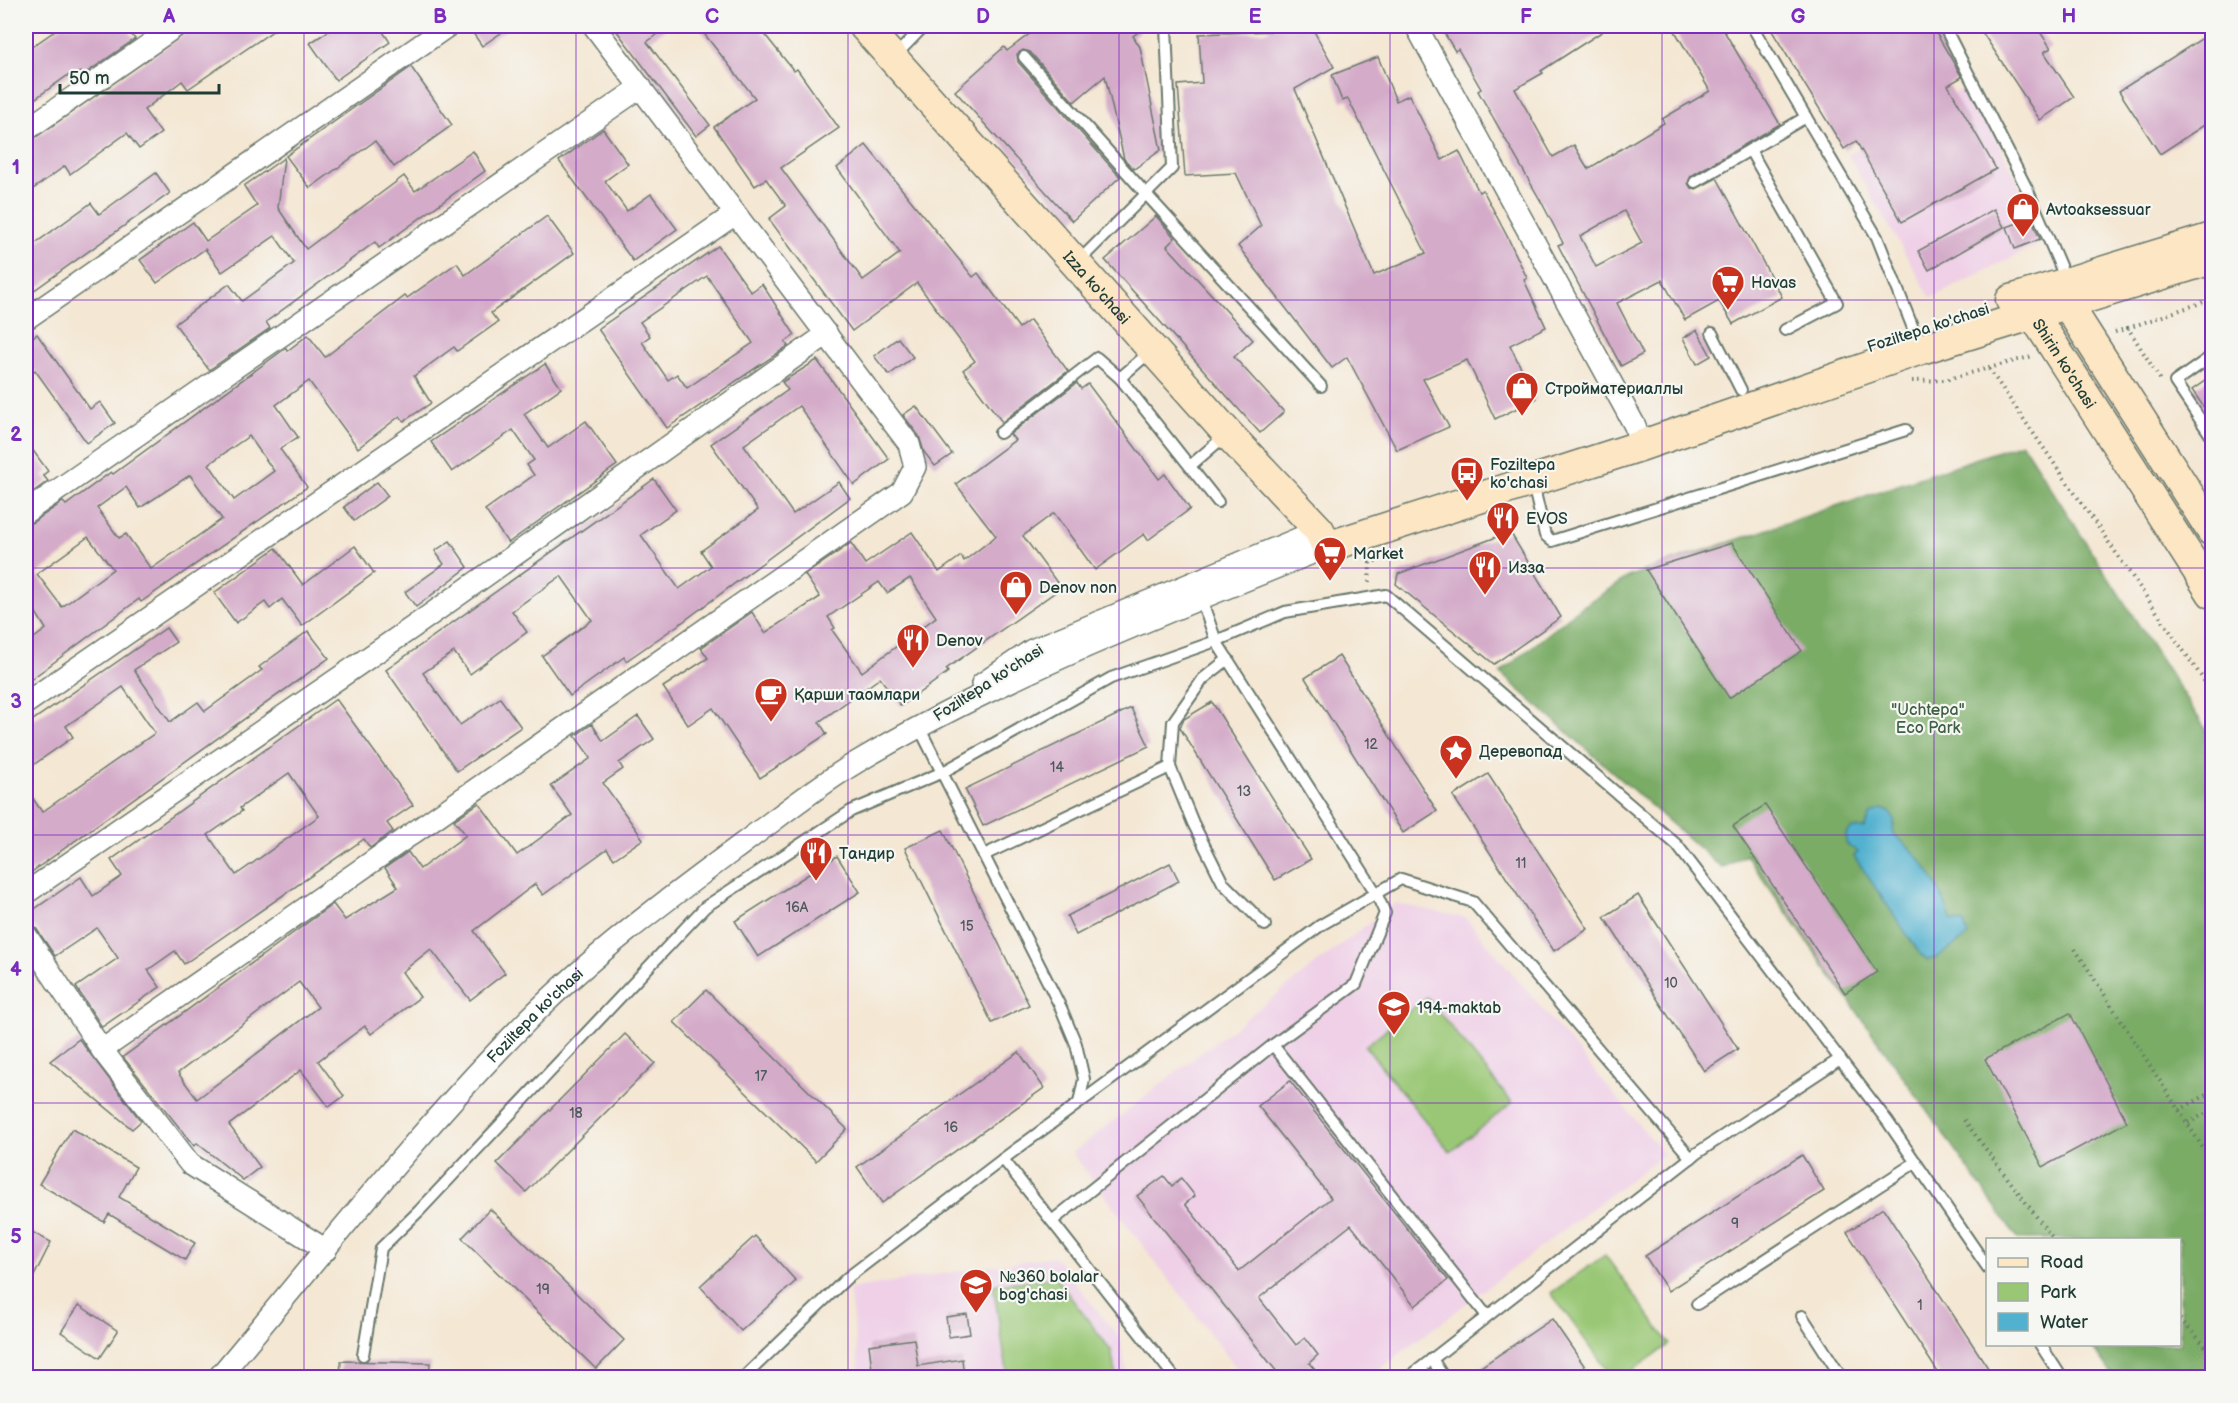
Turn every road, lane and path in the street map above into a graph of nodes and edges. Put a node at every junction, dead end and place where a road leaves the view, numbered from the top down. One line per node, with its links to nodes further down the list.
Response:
1 (176, 26): 14 (street)
2 (448, 26): 24 (street)
3 (594, 26): 12 (street)
4 (864, 26): 11 (main road, Izza ko'chasi)
5 (924, 26): 11 (lane)
6 (1166, 26): 17 (lane)
7 (1416, 26): 42 (street)
8 (1752, 26): 13 (lane)
9 (1944, 26): 22 (lane)
10 (1024, 57): 17 (lane)
11 (892, 58): 21 (main road, Izza ko'chasi)
12 (641, 87): 18 (street); 47 (street)
13 (1806, 117): 15 (lane); 30 (lane)
14 (26, 130)
15 (1750, 150): 16 (lane); 26 (lane)
16 (1695, 182)
17 (1146, 194): 21 (lane); 37 (lane)
18 (735, 214): 28 (street); 57 (street)
19 (2212, 238): 22 (main road, Foziltepa ko'chasi)
20 (2212, 259): 22 (main road, Foziltepa ko'chasi)
21 (1076, 264): 31 (main road, Izza ko'chasi)
22 (2067, 293): 23 (main road, Foziltepa ko'chasi); 29 (main road, Shirin ko'chasi)
23 (2036, 303): 30 (main road, Foziltepa ko'chasi); 32 (main road, Shirin ko'chasi)
24 (26, 319)
25 (2128, 328): 29 (path)
26 (1785, 330)
27 (1712, 333): 38 (lane)
28 (827, 334): 62 (street); 68 (street)
29 (2089, 339): 48 (main road, Shirin ko'chasi)
30 (1918, 340): 38 (main road, Foziltepa ko'chasi); 42 (main road, Foziltepa ko'chasi)
31 (1153, 349): 35 (lane); 41 (main road, Izza ko'chasi)
32 (2055, 349): 34 (path); 51 (main road, Shirin ko'chasi)
33 (2212, 356): 43 (lane)
34 (1989, 369): 36 (path); 56 (path)
35 (1120, 378): 40 (lane); 44 (lane)
36 (1903, 384)
37 (1321, 386)
38 (1741, 390): 42 (main road, Foziltepa ko'chasi)
39 (1906, 430): 45 (lane)
40 (1000, 433)
41 (1228, 434): 44 (lane); 49 (main road, Izza ko'chasi)
42 (1638, 436): 45 (main road, Foziltepa ko'chasi); 49 (main road, Foziltepa ko'chasi)
43 (2212, 437)
44 (1190, 466): 46 (lane)
45 (1533, 481): 49 (main road, Foziltepa ko'chasi)
46 (1218, 502)
47 (26, 512)
48 (2212, 531)
49 (1323, 539): 53 (street, Foziltepa ko'chasi); 58 (street, Foziltepa ko'chasi)
50 (1392, 555): 52 (path)
51 (2212, 593)
52 (1368, 597): 54 (lane); 69 (lane)
53 (1201, 598): 54 (lane); 58 (street, Foziltepa ko'chasi)
54 (1216, 641): 55 (lane); 60 (lane)
55 (1228, 659): 59 (lane); 63 (lane)
56 (2212, 692)
57 (26, 703)
58 (919, 727): 60 (lane); 82 (street, Foziltepa ko'chasi)
59 (1170, 767): 61 (lane); 64 (lane)
60 (943, 772): 61 (lane); 90 (lane)
61 (984, 855): 71 (lane)
62 (26, 893)
63 (1376, 893): 67 (lane); 71 (lane); 76 (lane)
64 (1265, 925)
65 (26, 935): 68 (street)
66 (2075, 949): 72 (path)
67 (1273, 1045): 80 (lane); 86 (lane)
68 (102, 1050): 82 (street)
69 (1840, 1059): 76 (lane); 78 (lane)
70 (2212, 1092): 72 (path)
71 (1079, 1103): 77 (lane)
72 (2180, 1110): 75 (path)
73 (2212, 1110): 75 (path)
74 (1964, 1120): 81 (path)
75 (2188, 1123): 79 (path)
76 (1691, 1158): 86 (lane)
77 (1003, 1159): 80 (lane); 93 (lane)
78 (1916, 1162): 83 (lane); 84 (lane)
79 (2212, 1162)
80 (1052, 1221): 94 (lane)
81 (2053, 1238)
82 (326, 1250): 92 (street, Foziltepa ko'chasi)
83 (1986, 1265)
84 (1697, 1304)
85 (1802, 1316): 97 (lane)
86 (1487, 1317): 91 (lane)
87 (2181, 1320): 89 (path)
88 (2041, 1346): 98 (lane)
89 (2212, 1353)
90 (363, 1355)
91 (1432, 1359): 95 (lane); 96 (lane)
92 (218, 1377)
93 (743, 1377)
94 (1175, 1377)
95 (1408, 1377)
96 (1444, 1377)
97 (1842, 1377)
98 (2062, 1377)

